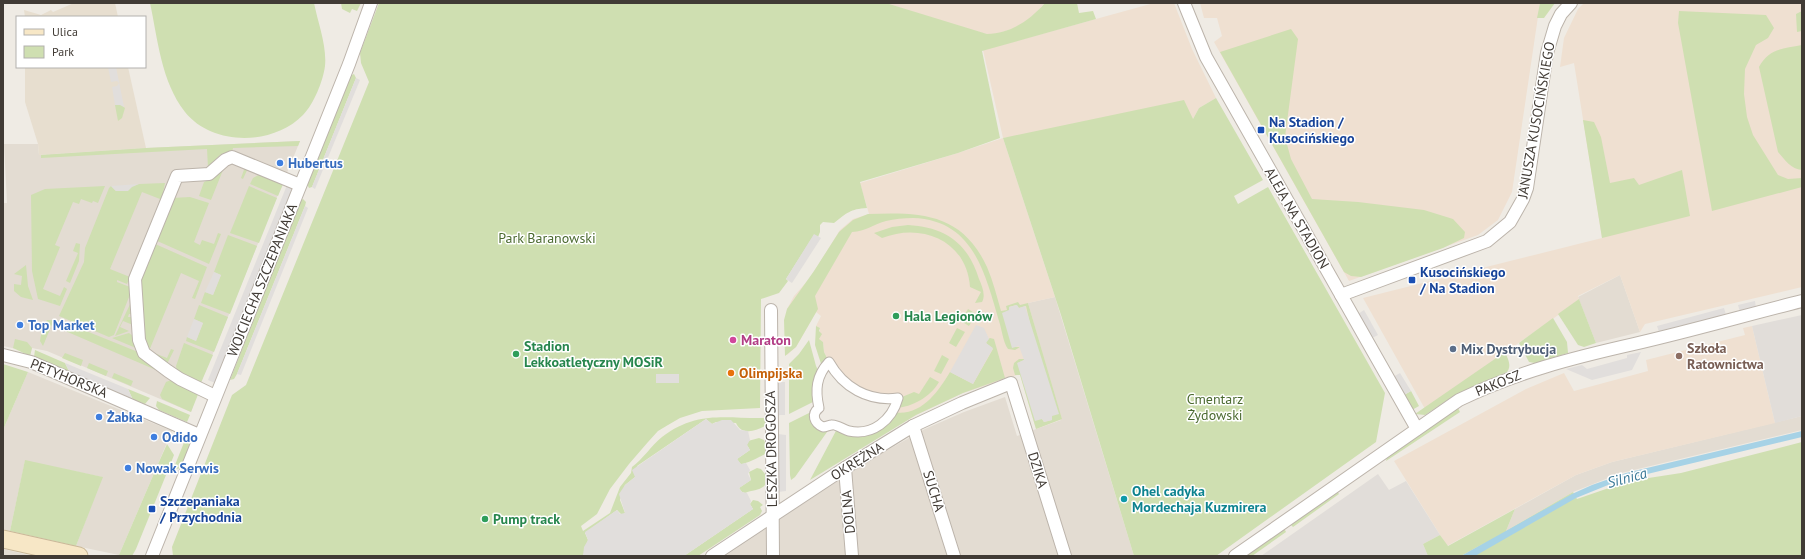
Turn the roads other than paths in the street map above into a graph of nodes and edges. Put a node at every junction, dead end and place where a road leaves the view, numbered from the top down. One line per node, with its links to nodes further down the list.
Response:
1 (371, 3): 4 (street, WOJCIECHA SZCZEPANIAKA)
2 (1184, 3): 5 (street, ALEJA NA STADION)
3 (1571, 3): 5 (street, JANUSZA KUSOCIŃSKIEGO)
4 (300, 185): 10 (street, WOJCIECHA SZCZEPANIAKA); 10 (street)
5 (1341, 295): 13 (street, ALEJA NA STADION)
6 (1802, 301): 13 (street, PAKOSZ)
7 (771, 310): 16 (street, LESZKA DROGOSZA)
8 (3, 355): 14 (street, PETYHORSKA)
9 (1011, 383): 12 (street, OKRĘŻNA); 24 (street, DZIKA)
10 (215, 396): 14 (street, WOJCIECHA SZCZEPANIAKA)
11 (893, 412): 11 (street)
12 (913, 426): 15 (street, OKRĘŻNA); 23 (street, SUCHA)
13 (1416, 428): 25 (street, PAKOSZ)
14 (199, 435): 19 (street, WOJCIECHA SZCZEPANIAKA)
15 (844, 468): 16 (street, OKRĘŻNA); 22 (street, DOLNA)
16 (772, 516): 20 (street, OKRĘŻNA); 21 (street, LESZKA DROGOSZA)
17 (3, 539): 18 (main road)
18 (79, 556)
19 (152, 556)
20 (712, 556)
21 (773, 556)
22 (852, 556)
23 (954, 556)
24 (1065, 556)
25 (1234, 556)

